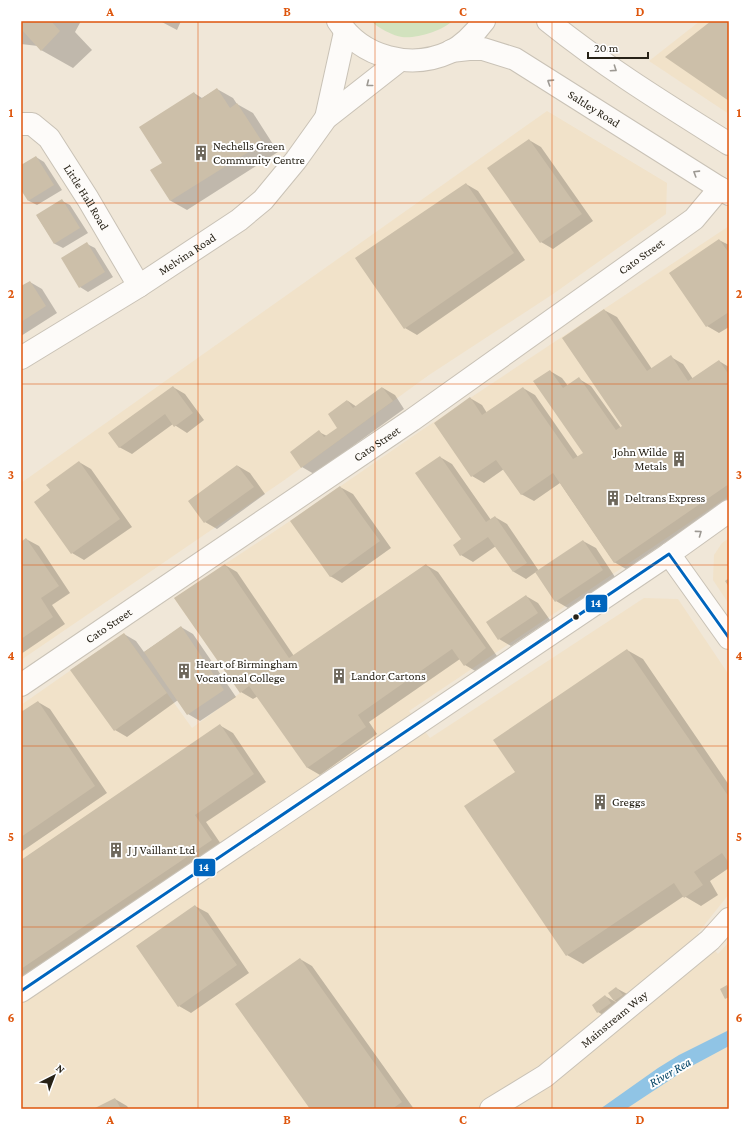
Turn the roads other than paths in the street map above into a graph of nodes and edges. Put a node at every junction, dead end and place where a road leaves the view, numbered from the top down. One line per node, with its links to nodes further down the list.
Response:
1 (484, 21): 4 (street)
2 (548, 21): 8 (street, one-way to 8)
3 (342, 26): 5 (street); 6 (street, Melvina Road)
4 (450, 51): 5 (street); 9 (street, Saltley Road, one-way to 4)
5 (400, 60): 6 (street, Melvina Road, one-way to 6)
6 (326, 118): 10 (street, Melvina Road)
7 (21, 124): 10 (street, Little Hall Road)
8 (729, 144)
9 (725, 191): 15 (street, Cato Street)
10 (139, 286): 11 (street, Melvina Road)
11 (21, 358)
12 (729, 511): 13 (street, one-way to 12)
13 (669, 554): 14 (street); 17 (street)
14 (729, 638)
15 (21, 685)
16 (729, 919): 18 (street, Mainstream Way)
17 (21, 991)
18 (491, 1109)

